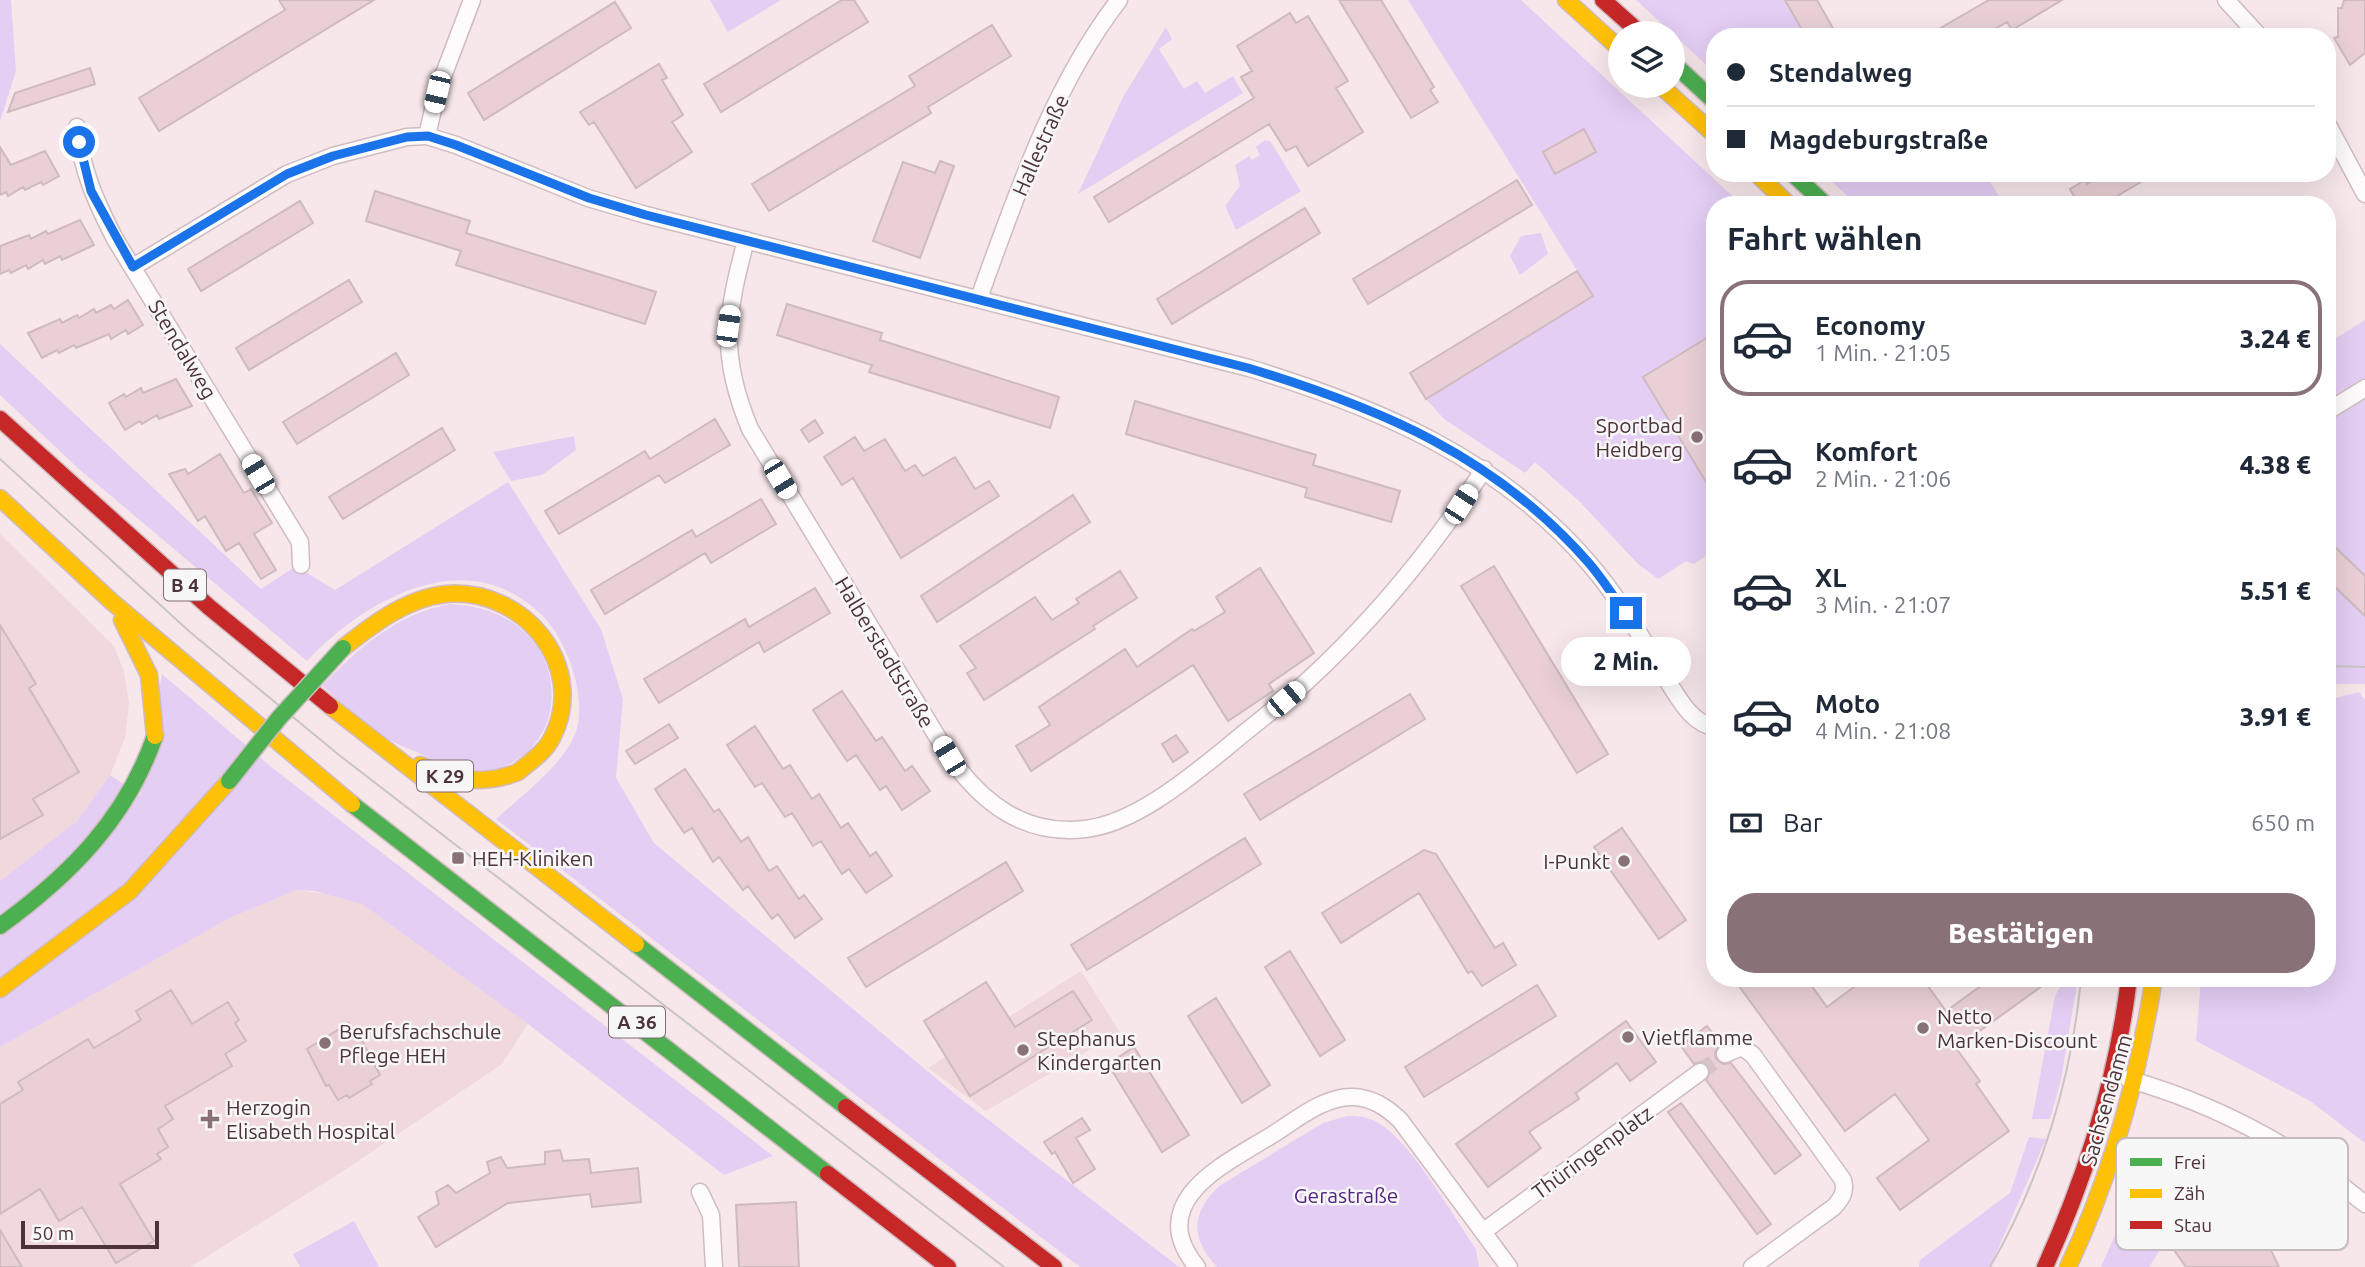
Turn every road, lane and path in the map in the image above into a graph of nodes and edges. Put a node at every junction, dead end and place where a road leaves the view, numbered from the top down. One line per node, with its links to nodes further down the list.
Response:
1 (472, 0): 14 (street)
2 (1119, 0): 23 (street, Hallestraße)
3 (1566, 0): 8 (main road)
4 (1603, 0): 6 (main road)
5 (2231, 2): 7 (street)
6 (1627, 21)
7 (2253, 28)
8 (1608, 38)
9 (1685, 74): 10 (main road)
10 (1706, 94)
11 (1674, 98): 13 (main road)
12 (78, 127): 22 (street, Stendalweg)
13 (1706, 127)
14 (428, 136): 21 (street); 22 (street)
15 (2336, 140): 18 (street)
16 (1765, 182): 19 (main road)
17 (1802, 182): 20 (main road)
18 (2365, 194)
19 (1780, 196)
20 (1816, 196)
21 (746, 240): 23 (street); 27 (street, Halberstadtstraße)
22 (133, 267): 29 (street, Stendalweg)
23 (979, 298): 27 (street)
24 (2365, 388): 25 (street)
25 (2336, 406)
26 (0, 419): 32 (main road, B 4)
27 (1484, 469): 31 (street)
28 (0, 498): 30 (main road)
29 (301, 565)
30 (111, 601): 33 (main road); 49 (main road, A 36)
31 (1706, 723)
32 (376, 744): 36 (main road, K 29, bridge); 50 (main road, A 36)
33 (0, 926)
34 (2128, 987): 39 (main road, Sachsendamm)
35 (2153, 987): 40 (main road, Sachsendamm)
36 (0, 989)
37 (1725, 1054): 53 (street)
38 (1700, 1072): 47 (street, Thüringenplatz)
39 (2115, 1076): 40 (street); 54 (main road, Sachsendamm)
40 (2137, 1082): 41 (main road, Sachsendamm); 42 (street)
41 (2121, 1138)
42 (2270, 1138)
43 (2116, 1152): 55 (main road, Sachsendamm)
44 (2348, 1191): 46 (street)
45 (699, 1192): 48 (street)
46 (2365, 1205)
47 (1484, 1231): 51 (street); 52 (street)
48 (714, 1267)
49 (948, 1267)
50 (1054, 1267)
51 (1197, 1267)
52 (1509, 1267)
53 (1752, 1267)
54 (2045, 1267)
55 (2068, 1267)

